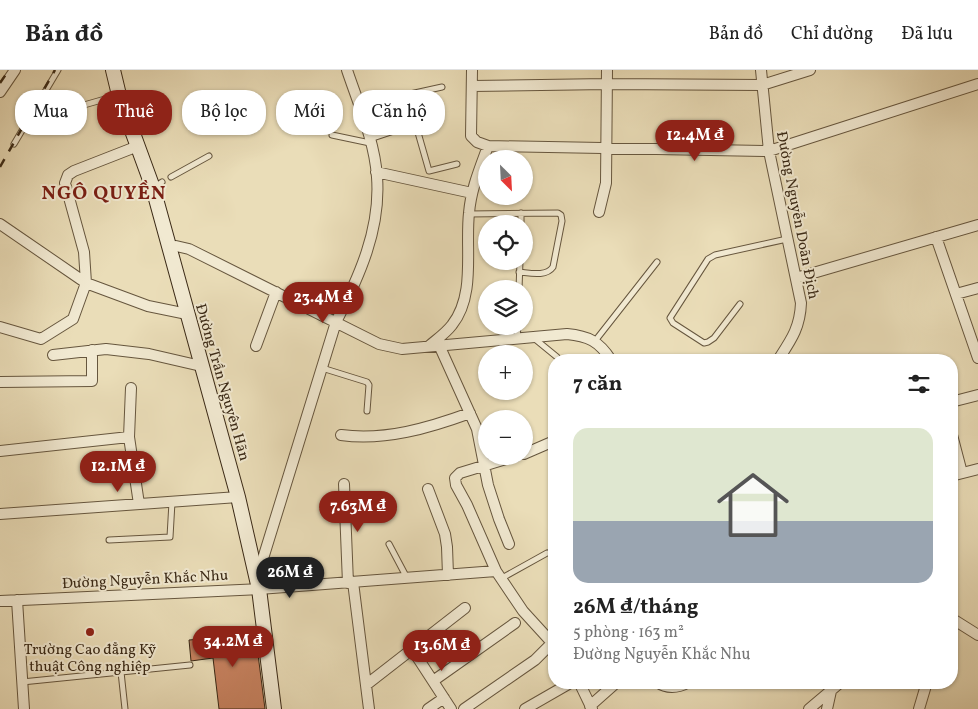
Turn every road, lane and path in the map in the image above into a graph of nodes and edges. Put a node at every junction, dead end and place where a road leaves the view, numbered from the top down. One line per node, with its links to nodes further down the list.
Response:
1 (15, 70): 16 (street)
2 (58, 70): 22 (lane)
3 (113, 70): 14 (street, Đường Trần Nguyên Hãn)
4 (347, 70): 21 (street)
5 (472, 70): 12 (street)
6 (607, 70): 9 (street)
7 (761, 70): 11 (street, Đường Nguyễn Doãn Địch)
8 (810, 70): 11 (street)
9 (607, 84): 11 (street); 12 (street); 25 (street)
10 (978, 84): 26 (street)
11 (762, 85): 26 (street, Đường Nguyễn Doãn Địch)
12 (472, 86): 24 (street)
13 (442, 87): 15 (lane)
14 (118, 90)
15 (427, 90)
16 (0, 92)
17 (134, 135): 23 (street, Đường Trần Nguyên Hãn)
18 (332, 135): 21 (lane)
19 (384, 135): 21 (lane)
20 (419, 135): 28 (lane)
21 (370, 141): 29 (street)
22 (14, 144)
23 (138, 146): 39 (street, Đường Trần Nguyên Hãn); 44 (street)
24 (488, 146): 25 (street); 31 (street)
25 (606, 148): 26 (street); 32 (street)
26 (769, 151): 38 (street, Đường Nguyễn Doãn Địch)
27 (209, 156): 30 (lane)
28 (457, 164)
29 (376, 172): 31 (street); 50 (street)
30 (171, 177)
31 (472, 193): 34 (street)
32 (599, 212)
33 (522, 213): 34 (lane); 41 (lane)
34 (469, 214): 58 (street)
35 (0, 224): 44 (street)
36 (978, 224): 37 (street)
37 (936, 237): 42 (street); 47 (street)
38 (787, 239): 42 (street, Đường Nguyễn Doãn Địch); 48 (lane)
39 (169, 248): 46 (street); 49 (street, Đường Trần Nguyên Hãn)
40 (657, 262): 56 (lane)
41 (519, 272): 43 (lane)
42 (796, 278): 62 (street, Đường Nguyễn Doãn Địch)
43 (519, 280)
44 (86, 283): 49 (street); 52 (street)
45 (978, 288): 47 (street)
46 (276, 292): 50 (street); 57 (street)
47 (956, 294): 53 (street)
48 (740, 304)
49 (187, 314): 65 (street, Đường Trần Nguyên Hãn)
50 (336, 322): 58 (street); 66 (street)
51 (978, 324): 53 (street)
52 (0, 327)
53 (967, 327): 64 (street)
54 (533, 337): 55 (street); 56 (street); 60 (lane)
55 (518, 338): 58 (street)
56 (595, 341): 61 (street)
57 (256, 346)
58 (434, 346): 72 (street)
59 (92, 350): 63 (street); 65 (street); 67 (street)
60 (553, 354)
61 (606, 354)
62 (782, 354)
63 (53, 355)
64 (978, 358)
65 (201, 366): 86 (street, Đường Trần Nguyên Hãn)
66 (322, 368): 71 (lane); 98 (street)
67 (0, 382)
68 (131, 388): 75 (street)
69 (975, 395): 70 (street)
70 (958, 400)
71 (367, 411)
72 (470, 414): 73 (street); 74 (street)
73 (478, 433)
74 (341, 435)
75 (129, 437): 78 (street); 88 (street)
76 (548, 444): 77 (street)
77 (533, 450)
78 (0, 451)
79 (958, 457): 82 (street)
80 (484, 465): 92 (street); 95 (street)
81 (978, 469): 82 (street)
82 (962, 473): 83 (street)
83 (958, 474)
84 (344, 484): 97 (street)
85 (428, 488): 94 (street)
86 (238, 497): 87 (street); 98 (street, Đường Trần Nguyên Hãn)
87 (172, 502): 88 (street); 90 (lane)
88 (139, 504): 89 (street)
89 (0, 514)
90 (109, 540)
91 (388, 544): 96 (lane)
92 (509, 544)
93 (547, 553): 95 (lane)
94 (448, 575): 95 (street, Đường Nguyễn Khắc Nhu); 96 (street, Đường Nguyễn Khắc Nhu)
95 (499, 575): 105 (street)
96 (408, 578): 97 (street, Đường Nguyễn Khắc Nhu)
97 (350, 582): 98 (street, Đường Nguyễn Khắc Nhu); 112 (street)
98 (258, 584): 99 (street, Đường Nguyễn Khắc Nhu); 122 (street, Đường Trần Nguyên Hãn)
99 (17, 600): 100 (street, Đường Nguyễn Khắc Nhu); 111 (street)
100 (0, 601)
101 (465, 608): 107 (street)
102 (958, 622): 104 (street)
103 (515, 623): 110 (street)
104 (978, 635)
105 (548, 638)
106 (548, 648): 126 (street)
107 (412, 649): 110 (street); 112 (street)
108 (190, 665): 109 (lane)
109 (121, 672): 111 (lane); 121 (lane)
110 (433, 681): 118 (street)
111 (22, 682): 120 (street)
112 (366, 685): 123 (street)
113 (560, 689): 127 (street)
114 (582, 689): 119 (street)
115 (610, 689): 119 (street)
116 (925, 689): 130 (street)
117 (831, 691): 128 (street); 129 (street)
118 (444, 698): 124 (street); 125 (street)
119 (591, 708)
120 (24, 709)
121 (125, 709)
122 (274, 709)
123 (369, 709)
124 (428, 709)
125 (450, 709)
126 (464, 709)
127 (525, 709)
128 (809, 709)
129 (828, 709)
130 (918, 709)

